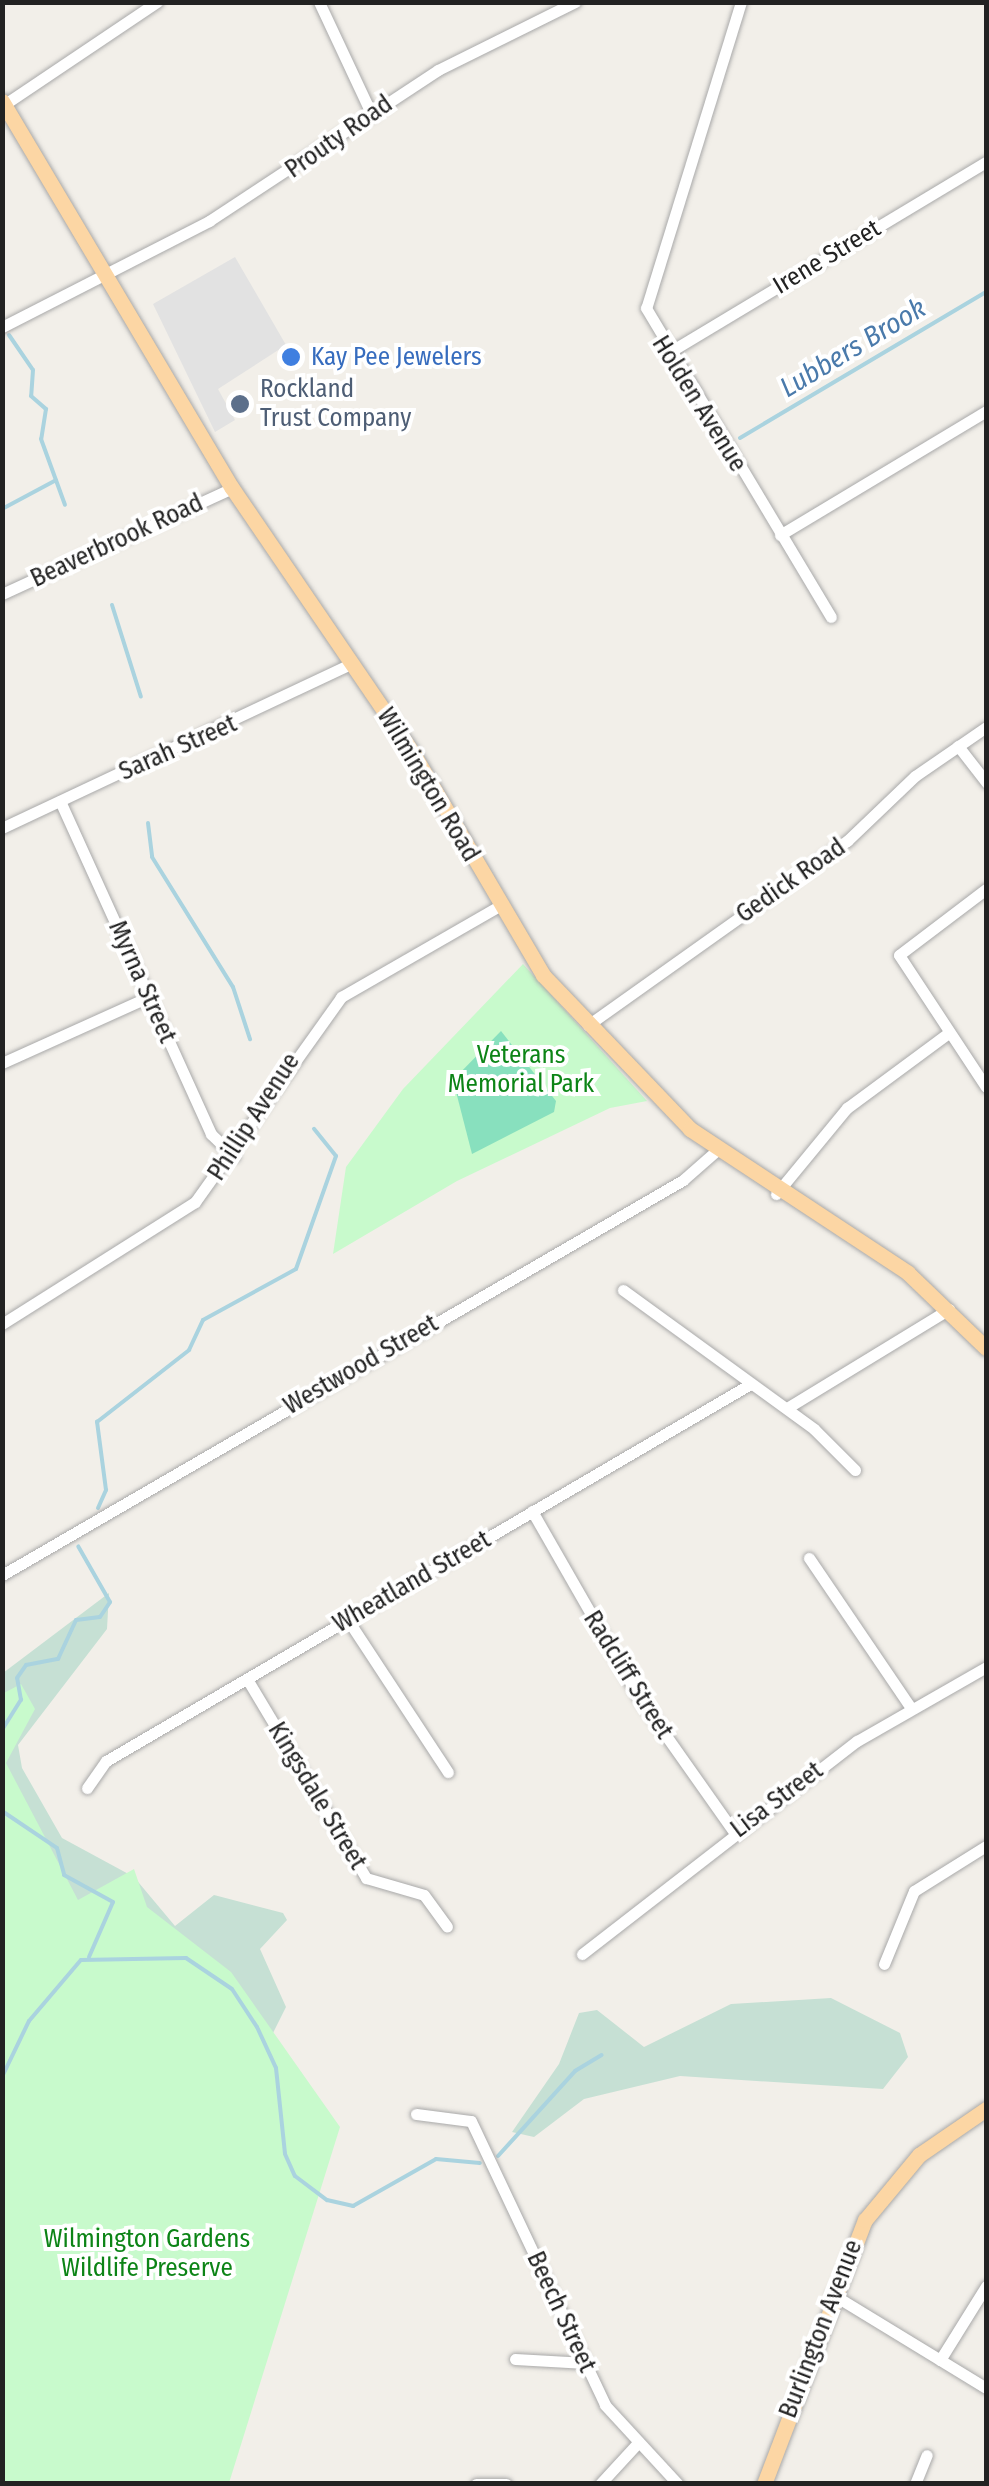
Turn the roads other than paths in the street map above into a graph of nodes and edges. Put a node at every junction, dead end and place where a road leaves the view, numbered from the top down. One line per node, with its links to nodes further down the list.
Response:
1 (157, 2): 5 (street)
2 (319, 2): 6 (street)
3 (575, 2): 6 (street, Prouty Road)
4 (741, 2): 10 (street, Holden Avenue)
5 (4, 103): 8 (main road, Wilmington Road)
6 (372, 115): 8 (street, Prouty Road)
7 (986, 162): 10 (street, Irene Street)
8 (106, 276): 9 (street, Prouty Road); 12 (main road, Wilmington Road)
9 (2, 327)
10 (668, 352): 13 (street, Holden Avenue)
11 (986, 411): 13 (street)
12 (232, 488): 14 (street, Beaverbrook Road); 16 (main road, Wilmington Road)
13 (780, 535): 15 (street, Holden Avenue)
14 (2, 594)
15 (831, 617)
16 (352, 664): 20 (street, Sarah Street); 23 (main road, Wilmington Road)
17 (986, 727): 18 (street, Gedick Road)
18 (958, 746): 19 (street); 25 (street, Gedick Road)
19 (986, 782)
20 (60, 801): 21 (street, Sarah Street); 24 (street, Myrna Street)
21 (2, 828)
22 (986, 890): 26 (street)
23 (499, 906): 25 (main road, Wilmington Road); 30 (street, Phillip Avenue)
24 (148, 996): 27 (street); 30 (street, Myrna Street)
25 (588, 1025): 29 (main road, Wilmington Road)
26 (947, 1034): 28 (street); 31 (street)
27 (2, 1063)
28 (986, 1087)
29 (716, 1151): 31 (main road, Wilmington Road); 41 (street, Westwood Street)
30 (234, 1156): 34 (street, Phillip Avenue)
31 (776, 1194): 33 (main road, Wilmington Road)
32 (623, 1290): 36 (street)
33 (949, 1310): 35 (main road, Wilmington Road); 37 (street)
34 (2, 1324)
35 (984, 1339)
36 (747, 1386): 37 (street); 39 (street, Wheatland Street)
37 (787, 1408): 38 (street)
38 (854, 1470)
39 (532, 1511): 42 (street, Wheatland Street); 48 (street, Radcliff Street)
40 (809, 1558): 45 (street)
41 (2, 1575)
42 (348, 1620): 44 (street, Wheatland Street); 46 (street)
43 (986, 1667): 45 (street, Lisa Street)
44 (247, 1678): 47 (street, Wheatland Street); 50 (street, Kingsdale Street)
45 (910, 1708): 48 (street, Lisa Street)
46 (448, 1772)
47 (87, 1788)
48 (734, 1832): 51 (street, Lisa Street)
49 (986, 1846): 52 (street)
50 (447, 1927)
51 (582, 1954)
52 (884, 1964)
53 (986, 2109): 56 (main road, Burlington Avenue)
54 (416, 2114): 59 (street, Beech Street)
55 (986, 2286): 58 (street)
56 (832, 2294): 58 (street); 67 (main road, Burlington Avenue)
57 (515, 2359): 59 (street)
58 (940, 2360): 60 (street)
59 (586, 2363): 61 (street, Beech Street)
60 (986, 2388)
61 (636, 2446): 65 (street); 66 (street, Beech Street)
62 (927, 2455): 68 (street)
63 (476, 2484): 64 (street)
64 (506, 2484)
65 (600, 2484)
66 (678, 2484)
67 (764, 2484)
68 (915, 2484)

